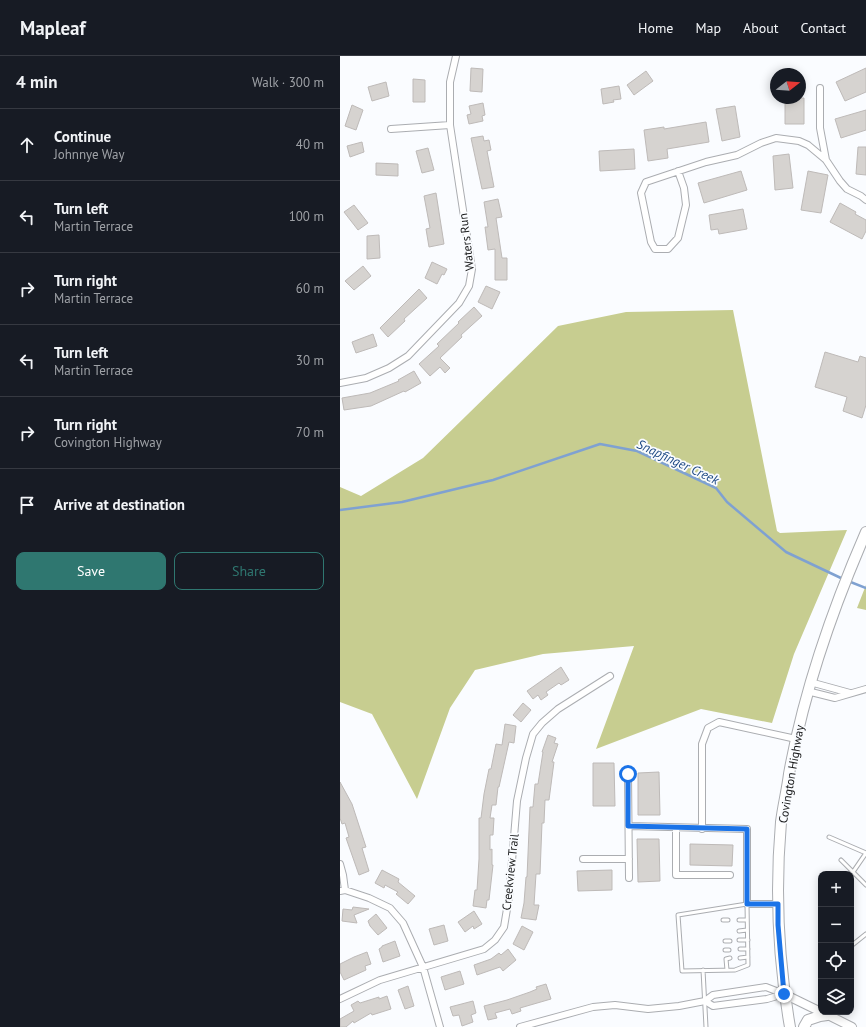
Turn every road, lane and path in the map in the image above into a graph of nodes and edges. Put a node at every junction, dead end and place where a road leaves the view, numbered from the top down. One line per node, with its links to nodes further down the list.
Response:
1 (456, 56): 3 (street, Waters Run)
2 (820, 88): 5 (street)
3 (450, 124): 4 (street); 8 (street, Waters Run)
4 (392, 129)
5 (826, 160): 6 (street); 7 (street)
6 (678, 171): 6 (street)
7 (866, 200)
8 (340, 382)
9 (866, 532): 11 (main road, Covington Highway)
10 (610, 676): 53 (street, Creekview Trail)
11 (809, 686): 13 (street); 13 (street); 14 (main road, Covington Highway)
12 (866, 689): 13 (street)
13 (852, 693)
14 (796, 739): 18 (street); 33 (main road, Covington Highway)
15 (628, 774): 16 (street)
16 (628, 826): 17 (street); 22 (street)
17 (676, 828): 18 (street); 28 (street)
18 (702, 829): 32 (street)
19 (829, 837): 20 (lane)
20 (866, 853): 26 (lane)
21 (583, 859): 22 (street)
22 (629, 859): 29 (street)
23 (840, 860): 25 (lane)
24 (340, 864): 31 (street)
25 (852, 871)
26 (854, 871)
27 (854, 873): 30 (lane)
28 (730, 875)
29 (629, 878)
30 (866, 885)
31 (342, 891): 53 (street)
32 (747, 904): 33 (street); 34 (lane); 39 (lane)
33 (778, 904): 56 (main road, Covington Highway)
34 (722, 908): 35 (lane); 54 (lane)
35 (722, 912)
36 (723, 920): 37 (lane)
37 (728, 920)
38 (739, 920): 39 (lane)
39 (747, 920): 40 (lane)
40 (748, 930): 41 (lane); 44 (lane)
41 (739, 931)
42 (866, 934): 47 (lane)
43 (740, 940): 44 (lane)
44 (748, 940): 49 (lane)
45 (730, 941): 46 (lane)
46 (725, 942)
47 (854, 944)
48 (740, 949): 49 (lane)
49 (748, 949): 50 (lane)
50 (748, 957): 52 (lane); 55 (lane)
51 (730, 958): 55 (lane)
52 (740, 958)
53 (423, 967): 57 (street, Creekview Trail); 62 (street)
54 (703, 970): 55 (lane); 58 (lane)
55 (727, 970)
56 (784, 994): 58 (street); 58 (street); 59 (street); 65 (main road, Covington Highway)
57 (340, 999)
58 (705, 1001): 63 (street); 64 (lane)
59 (818, 1011)
60 (821, 1015): 66 (main road)
61 (827, 1015): 67 (street)
62 (440, 1027)
63 (520, 1027)
64 (706, 1027)
65 (790, 1027)
66 (804, 1027)
67 (852, 1027)

